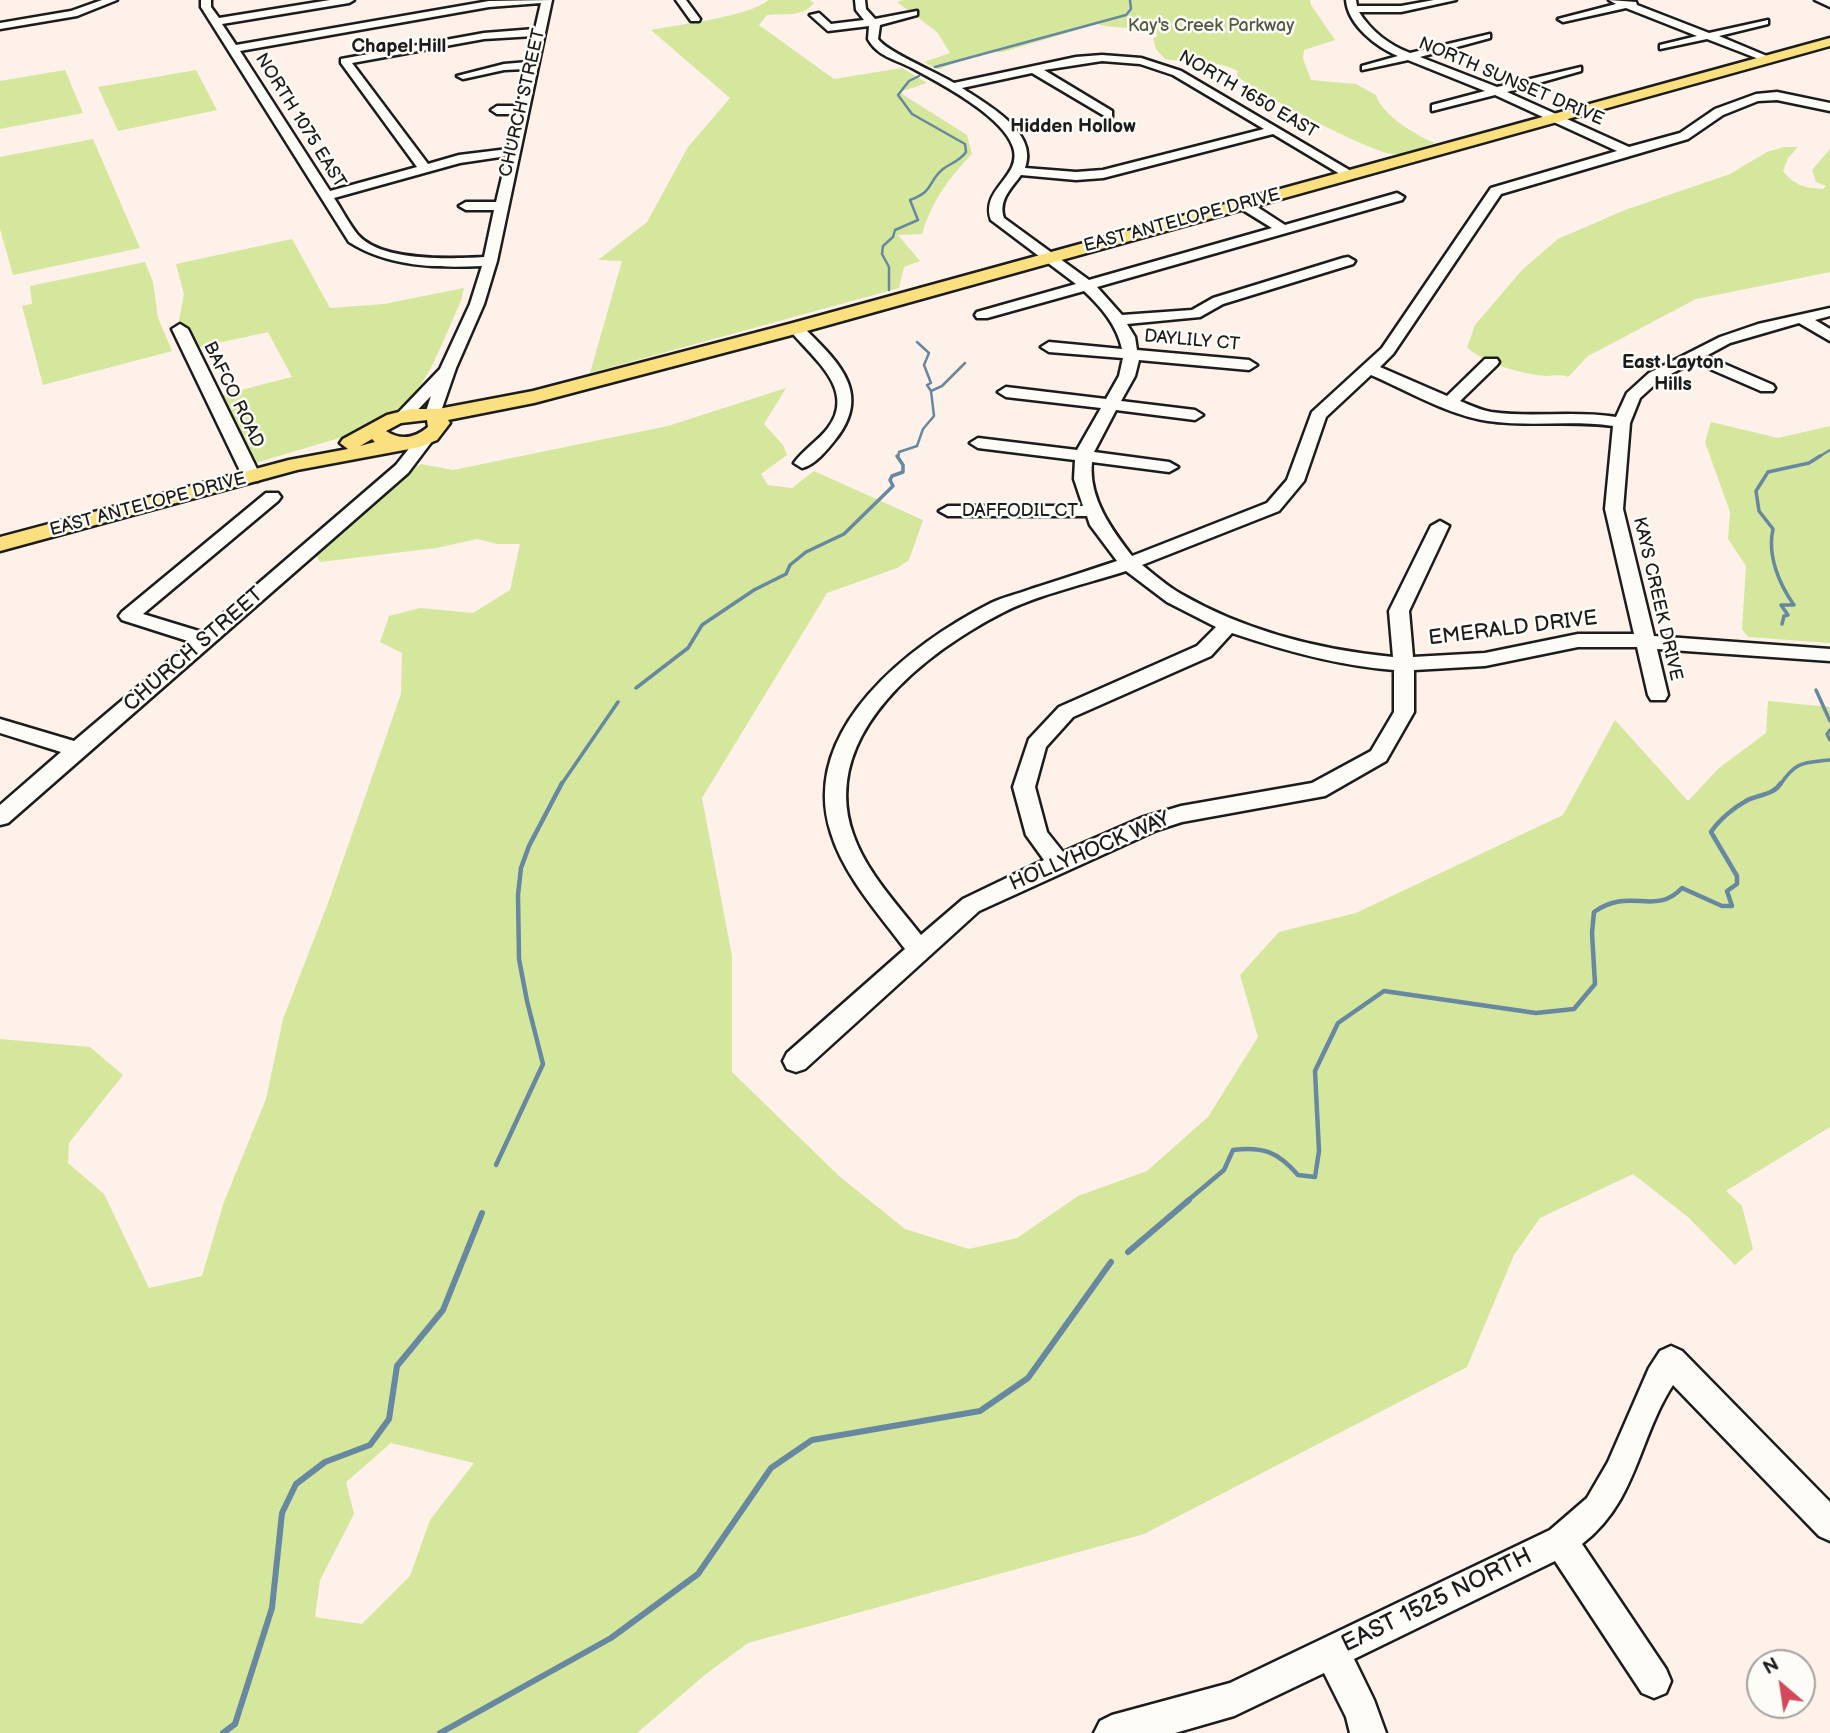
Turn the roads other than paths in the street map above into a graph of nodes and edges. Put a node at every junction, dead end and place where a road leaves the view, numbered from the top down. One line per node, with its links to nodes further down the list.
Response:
1 (112, 0): 13 (street)
2 (206, 0): 18 (street, NORTH 1075 EAST)
3 (349, 0): 18 (street)
4 (546, 0): 23 (street, CHURCH STREET); 28 (street)
5 (681, 0): 16 (street)
6 (860, 0): 19 (street)
7 (1451, 0): 12 (street)
8 (1649, 0): 10 (street)
9 (1819, 0): 11 (street)
10 (1619, 3): 17 (street); 25 (street)
11 (1830, 4)
12 (1351, 5): 29 (street, NORTH SUNSET DRIVE)
13 (54, 12): 21 (street); 22 (street)
14 (913, 13): 19 (street)
15 (815, 15): 19 (street)
16 (695, 19)
17 (1563, 19)
18 (216, 22): 28 (street, NORTH 1075 EAST)
19 (873, 22): 36 (street)
20 (1764, 22): 25 (street)
21 (0, 26)
22 (60, 31)
23 (538, 32): 31 (street, CHURCH STREET); 47 (street)
24 (1486, 36): 29 (street)
25 (1706, 36): 27 (street); 30 (street)
26 (1830, 42): 30 (main road, EAST ANTELOPE DRIVE)
27 (1664, 47)
28 (233, 49): 50 (street, NORTH 1075 EAST)
29 (1408, 57): 32 (street); 37 (street, NORTH SUNSET DRIVE)
30 (1768, 59): 43 (main road, EAST ANTELOPE DRIVE)
31 (533, 65): 35 (street); 41 (street, CHURCH STREET)
32 (1366, 68)
33 (1034, 69): 36 (street, NORTH 1650 EAST); 42 (street); 44 (street, NORTH 1650 EAST)
34 (1577, 69): 37 (street)
35 (463, 76)
36 (950, 87): 48 (street)
37 (1498, 92): 39 (street); 43 (street, NORTH SUNSET DRIVE)
38 (1830, 107): 45 (street)
39 (1436, 108)
40 (498, 110): 41 (street)
41 (522, 110): 46 (street, CHURCH STREET)
42 (1108, 114)
43 (1555, 118): 45 (street, NORTH SUNSET DRIVE); 49 (main road, EAST ANTELOPE DRIVE)
44 (1275, 130): 48 (street); 49 (street, NORTH 1650 EAST)
45 (1627, 151): 79 (street)
46 (512, 152): 47 (street); 55 (street, CHURCH STREET)
47 (425, 168): 50 (street)
48 (1018, 171): 58 (street)
49 (1350, 174): 52 (main road, EAST ANTELOPE DRIVE)
50 (327, 196): 59 (street, NORTH 1075 EAST)
51 (1397, 197): 53 (street)
52 (1243, 204): 57 (street); 58 (main road, EAST ANTELOPE DRIVE)
53 (1369, 205): 56 (street); 57 (street)
54 (466, 206): 55 (street, CHURCH STREET)
55 (500, 206): 59 (street, CHURCH STREET)
56 (1386, 214)
57 (1283, 229): 63 (street)
58 (1049, 258): 63 (street); 70 (main road, EAST ANTELOPE DRIVE)
59 (490, 261): 78 (street, CHURCH STREET)
60 (1348, 261): 61 (street)
61 (1315, 271): 62 (street); 69 (street)
62 (1333, 282)
63 (1087, 285): 64 (street); 69 (street)
64 (1023, 303): 66 (street); 67 (street)
65 (1830, 312): 68 (street, KAYS CREEK DRIVE)
66 (982, 315)
67 (1041, 318)
68 (1801, 318): 72 (street); 75 (street, KAYS CREEK DRIVE)
69 (1119, 320): 74 (street)
70 (796, 328): 83 (main road, EAST ANTELOPE DRIVE); 94 (street)
71 (180, 329): 96 (street, BAFCO ROAD)
72 (1830, 336)
73 (1049, 347): 74 (street, DAYLILY CT)
74 (1131, 355): 77 (street, DAYLILY CT); 85 (street)
75 (1694, 356): 80 (street); 89 (street, KAYS CREEK DRIVE)
76 (1491, 362): 84 (street)
77 (1249, 365)
78 (448, 368): 82 (street, CHURCH STREET); 88 (street, CHURCH STREET)
79 (1369, 368): 84 (street); 103 (street)
80 (1767, 388)
81 (1006, 393): 85 (street)
82 (440, 395): 86 (main road); 90 (street, CHURCH STREET)
83 (534, 397): 86 (main road, EAST ANTELOPE DRIVE); 90 (main road, EAST ANTELOPE DRIVE)
84 (1449, 404): 89 (street)
85 (1111, 405): 87 (street); 93 (street)
86 (487, 407): 90 (main road, EAST ANTELOPE DRIVE)
87 (1195, 415)
88 (403, 416): 90 (main road); 91 (main road)
89 (1622, 423): 106 (street, KAYS CREEK DRIVE)
90 (433, 424): 91 (main road, EAST ANTELOPE DRIVE); 97 (street, CHURCH STREET)
91 (390, 439): 96 (main road, EAST ANTELOPE DRIVE); 97 (street, CHURCH STREET)
92 (978, 443): 93 (street)
93 (1082, 457): 95 (street); 100 (street, EMERALD DRIVE)
94 (802, 463)
95 (1169, 467)
96 (252, 477): 102 (main road, EAST ANTELOPE DRIVE)
97 (385, 481): 105 (street, CHURCH STREET)
98 (272, 496): 105 (street)
99 (948, 511): 100 (street, DAFFODIL CT)
100 (1091, 511): 103 (street, EMERALD DRIVE)
101 (1440, 526): 108 (street, HOLLYHOCK WAY)
102 (0, 544)
103 (1130, 563): 104 (street, EMERALD DRIVE); 114 (street)
104 (1228, 626): 108 (street, EMERALD DRIVE); 113 (street)
105 (205, 640): 111 (street, CHURCH STREET)
106 (1644, 642): 107 (street, EMERALD DRIVE); 108 (street, EMERALD DRIVE); 109 (street, KAYS CREEK DRIVE)
107 (1830, 655)
108 (1402, 664): 113 (street, HOLLYHOCK WAY)
109 (1657, 695)
110 (0, 726): 111 (street)
111 (78, 750): 112 (street, CHURCH STREET)
112 (0, 817)
113 (1059, 863): 114 (street, HOLLYHOCK WAY)
114 (919, 951): 115 (street, HOLLYHOCK WAY)
115 (796, 1061)
116 (1830, 1525): 117 (street, EAST 1525 NORTH)
117 (1560, 1541): 118 (street, EAST 1525 NORTH); 119 (street)
118 (1332, 1651): 120 (street, EAST 1525 NORTH); 121 (street)
119 (1654, 1681)
120 (1112, 1733)
121 (1368, 1733)

